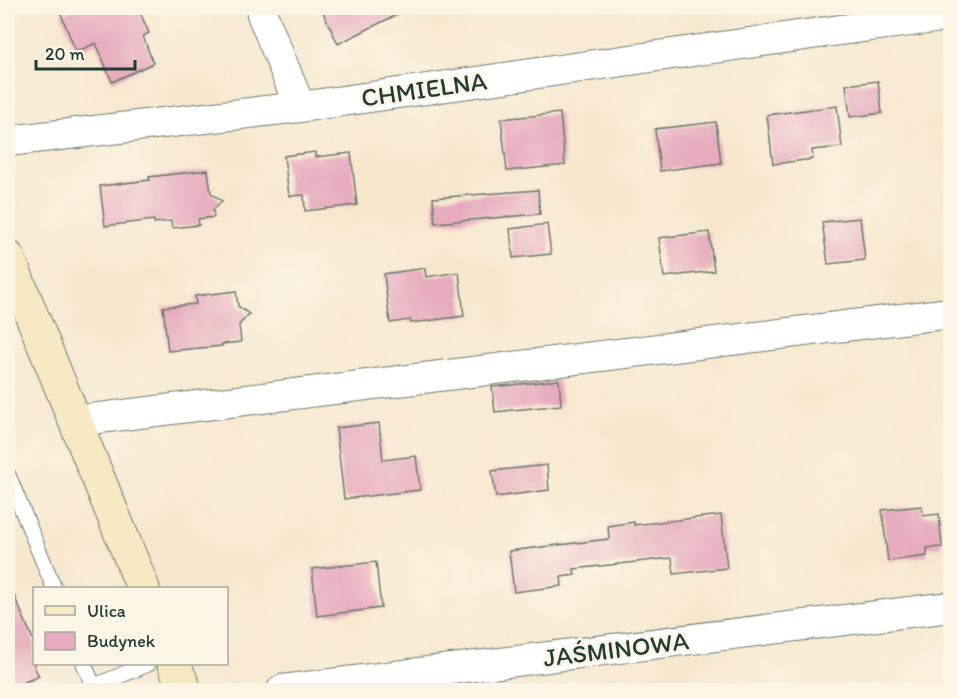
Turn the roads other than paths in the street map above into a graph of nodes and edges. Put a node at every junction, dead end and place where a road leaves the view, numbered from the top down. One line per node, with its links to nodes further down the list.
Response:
1 (262, 14): 4 (street)
2 (951, 16): 3 (street, CHMIELNA)
3 (835, 19): 4 (street, CHMIELNA)
4 (300, 107): 5 (street, CHMIELNA)
5 (8, 141)
6 (8, 257): 8 (street)
7 (951, 314): 8 (street)
8 (75, 421): 11 (street)
9 (8, 475): 10 (lane)
10 (54, 587)
11 (143, 587)
12 (951, 607): 18 (street, JAŚMINOWA)
13 (84, 665): 16 (lane)
14 (143, 665): 16 (lane)
15 (175, 665): 17 (street)
16 (89, 688)
17 (185, 690)
18 (282, 690)

